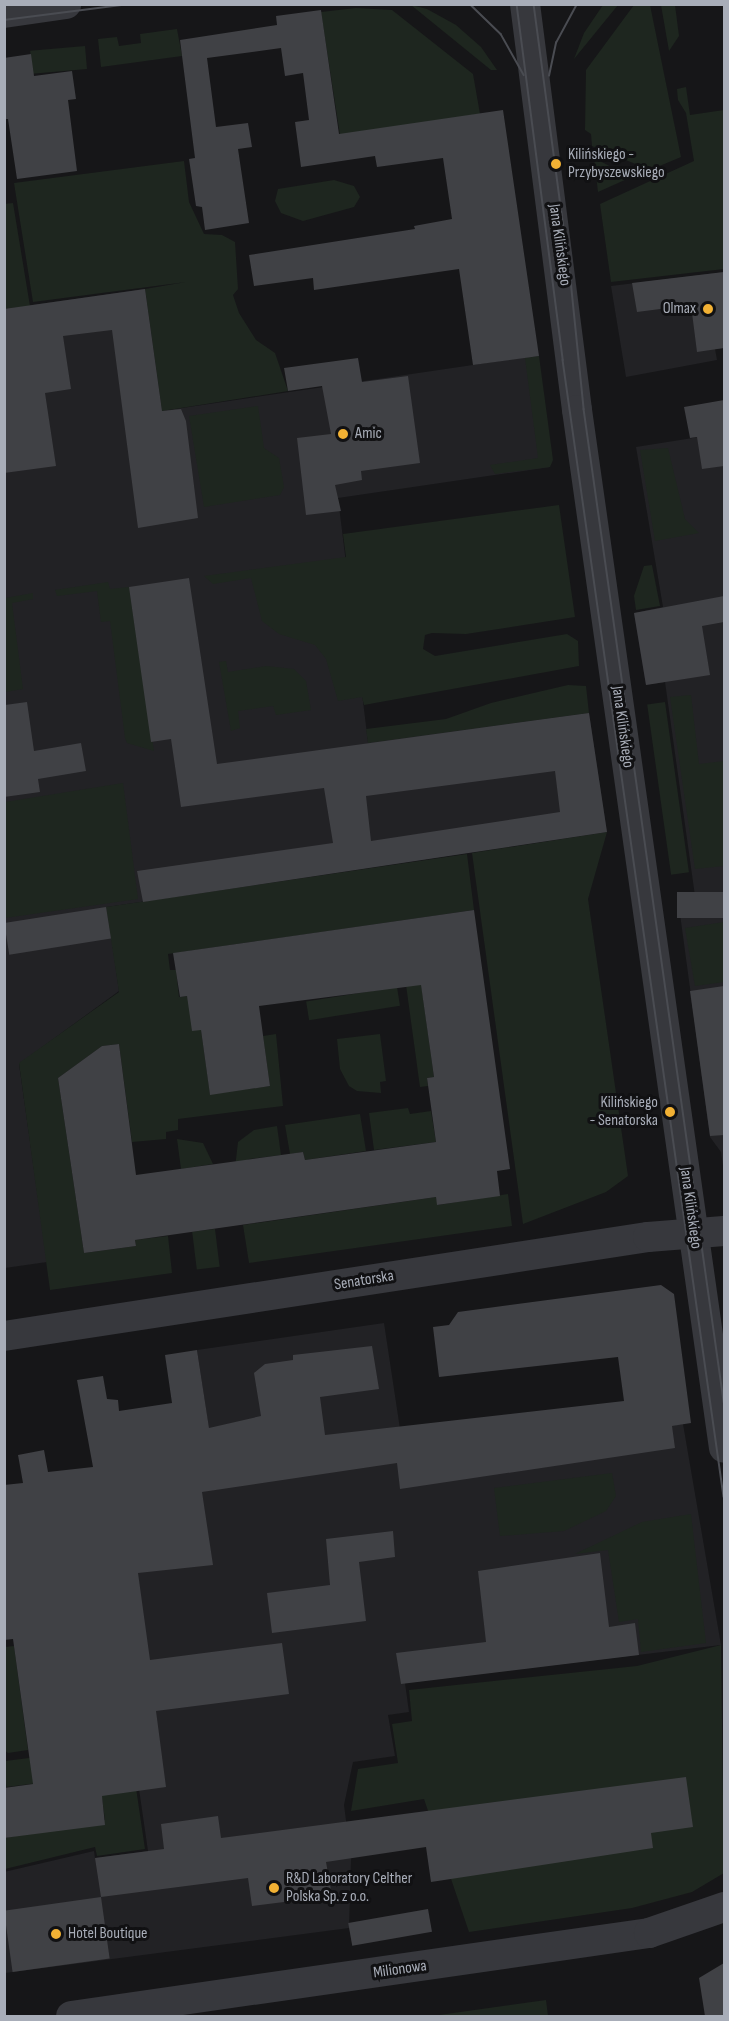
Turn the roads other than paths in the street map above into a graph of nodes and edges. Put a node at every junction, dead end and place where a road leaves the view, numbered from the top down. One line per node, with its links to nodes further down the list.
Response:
1 (66, 4): 3 (street)
2 (525, 4): 5 (street, Jana Kilińskiego)
3 (4, 13)
4 (724, 1231): 5 (street, Senatorska)
5 (694, 1233): 6 (street, Senatorska); 7 (street, Jana Kilińskiego)
6 (4, 1336)
7 (724, 1448)
8 (724, 1907): 9 (street, Milionowa)
9 (71, 2016)

